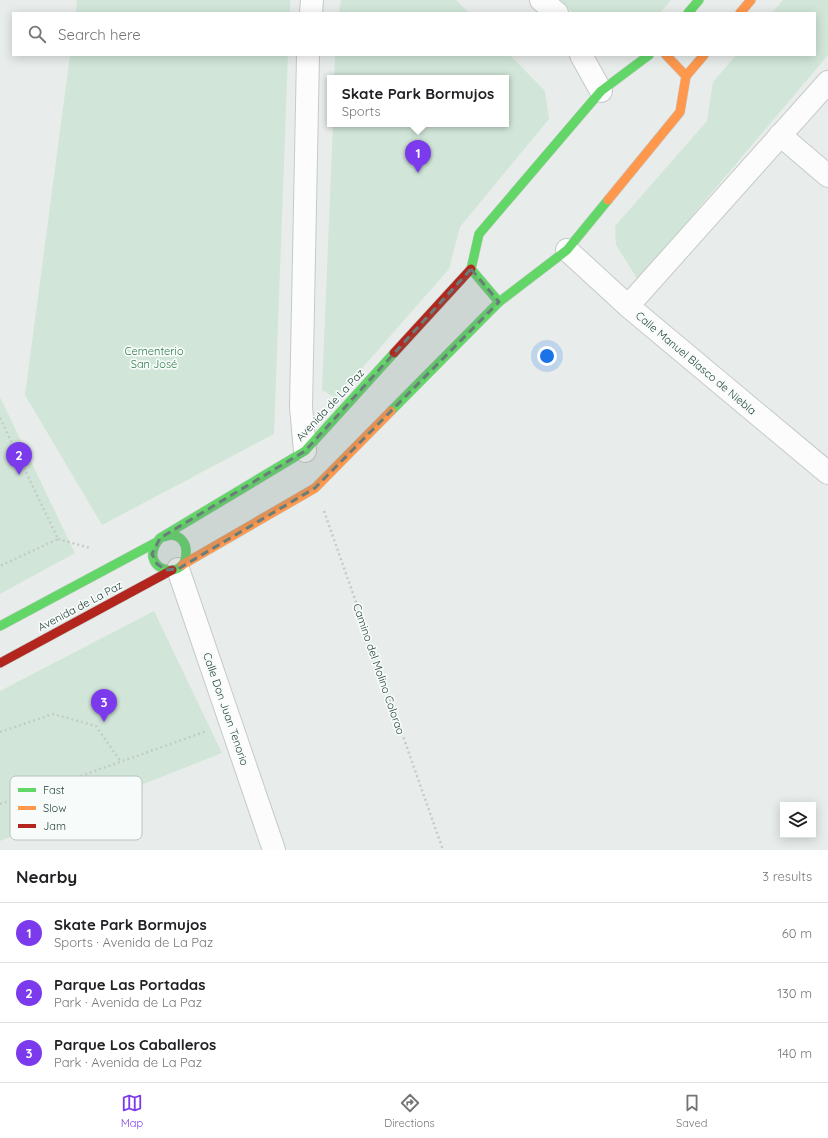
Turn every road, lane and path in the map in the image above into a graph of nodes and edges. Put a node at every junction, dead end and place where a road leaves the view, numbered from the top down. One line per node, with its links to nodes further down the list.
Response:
1 (312, 0): 5 (street)
2 (541, 0): 6 (street)
3 (699, 0): 7 (street)
4 (751, 0): 8 (street)
5 (311, 12)
6 (556, 12)
7 (689, 12)
8 (741, 12)
9 (308, 56): 24 (street)
10 (582, 56): 16 (street)
11 (648, 56): 16 (street)
12 (667, 56): 14 (street)
13 (703, 56): 14 (street)
14 (686, 76): 19 (street, Avenida de La Paz)
15 (828, 82): 17 (street)
16 (601, 91): 20 (street)
17 (780, 135): 18 (street); 22 (street)
18 (828, 176)
19 (567, 250): 21 (street, Avenida de La Paz); 22 (street, Calle Manuel Blasco de Niebla)
20 (470, 269): 21 (street); 24 (street, Avenida de La Paz)
21 (499, 302): 26 (street, Avenida de La Paz)
22 (628, 306): 25 (street, Calle Manuel Blasco de Niebla)
23 (0, 418): 27 (path)
24 (305, 451): 28 (street, Avenida de La Paz)
25 (828, 473)
26 (316, 488): 31 (street, Avenida de La Paz); 41 (path, Camino del Molino Colorao)
27 (58, 540): 29 (path); 30 (path)
28 (157, 541): 31 (street); 31 (street); 32 (street, Avenida de La Paz)
29 (97, 550)
30 (0, 566)
31 (177, 568): 33 (street, Avenida de La Paz); 40 (street, Calle Don Juan Tenorio)
32 (0, 626)
33 (0, 663)
34 (213, 730): 36 (path)
35 (0, 732): 36 (path)
36 (121, 762): 37 (path)
37 (82, 776)
38 (10, 801): 39 (path)
39 (0, 804)
40 (274, 850)
41 (444, 850)

